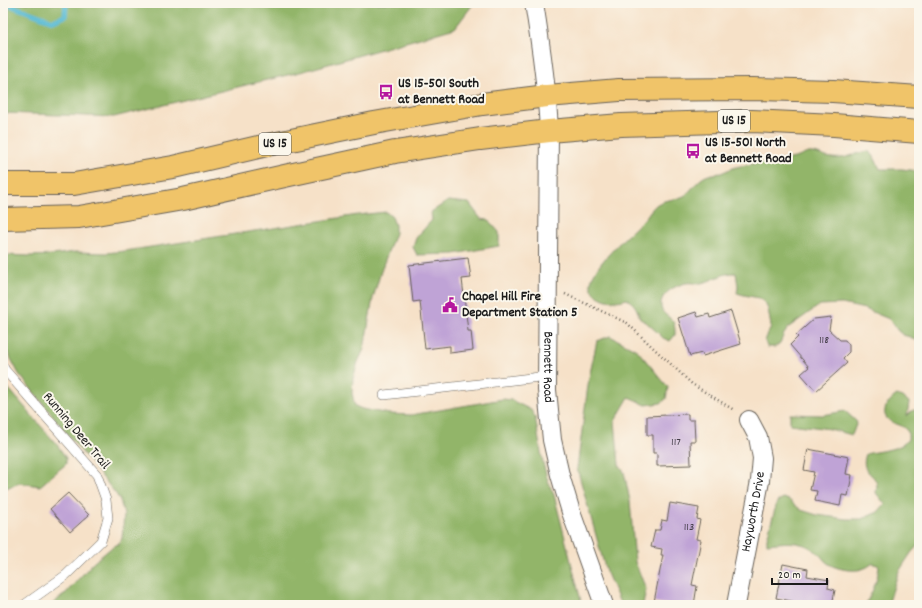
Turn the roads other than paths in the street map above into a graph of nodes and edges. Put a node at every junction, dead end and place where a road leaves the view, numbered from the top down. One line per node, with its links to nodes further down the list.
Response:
1 (534, 3): 2 (street, Bennett Road)
2 (547, 96): 3 (highway, US 15); 4 (street, Bennett Road); 6 (highway, US 15)
3 (919, 97)
4 (549, 131): 5 (highway, US 15); 7 (highway, US 15); 9 (street, Bennett Road)
5 (919, 132)
6 (3, 184)
7 (3, 219)
8 (3, 366): 12 (lane, Running Deer Trail)
9 (548, 376): 10 (lane); 13 (street, Bennett Road)
10 (384, 395)
11 (748, 420): 14 (street, Hayworth Drive)
12 (24, 605)
13 (604, 605)
14 (736, 605)

